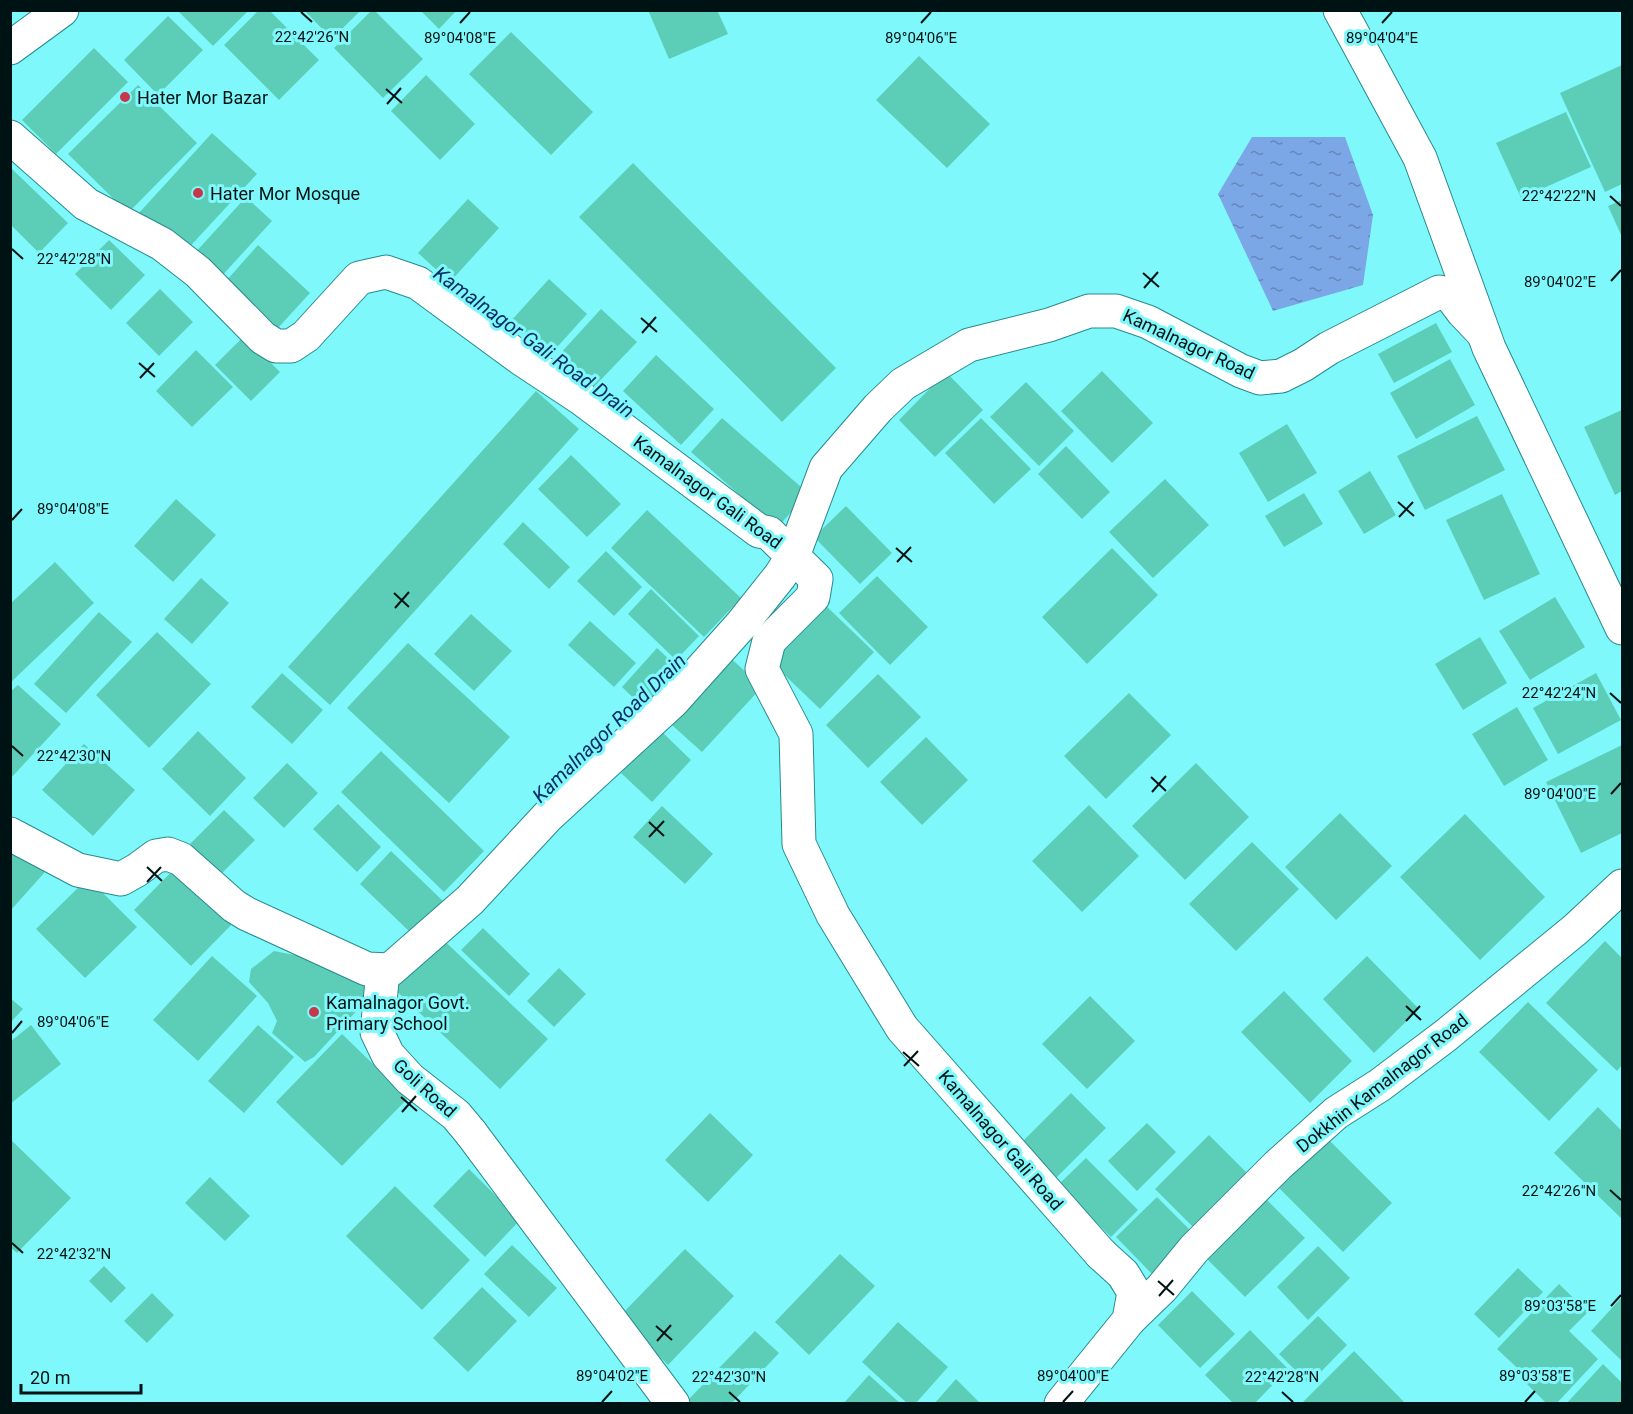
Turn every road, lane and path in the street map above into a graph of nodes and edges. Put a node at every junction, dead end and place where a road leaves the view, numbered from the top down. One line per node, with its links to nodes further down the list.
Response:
1 (62, 10): 3 (main road)
2 (1340, 10): 5 (main road, Kamalnagor Road)
3 (10, 48)
4 (10, 137): 6 (main road, Kamalnagor Gali Road)
5 (1483, 333): 6 (main road, Kamalnagor Road); 7 (main road, Kamalnagor Road)
6 (793, 556): 10 (main road, Kamalnagor Road); 11 (main road, Kamalnagor Gali Road)
7 (1623, 628)
8 (10, 834): 10 (main road)
9 (1623, 886): 11 (main road, Dokkhin Kamalnagor Road)
10 (383, 970): 12 (main road, Goli Road)
11 (1129, 1320): 13 (main road, Dokkhin Kamalnagor Road)
12 (673, 1404)
13 (1061, 1404)

